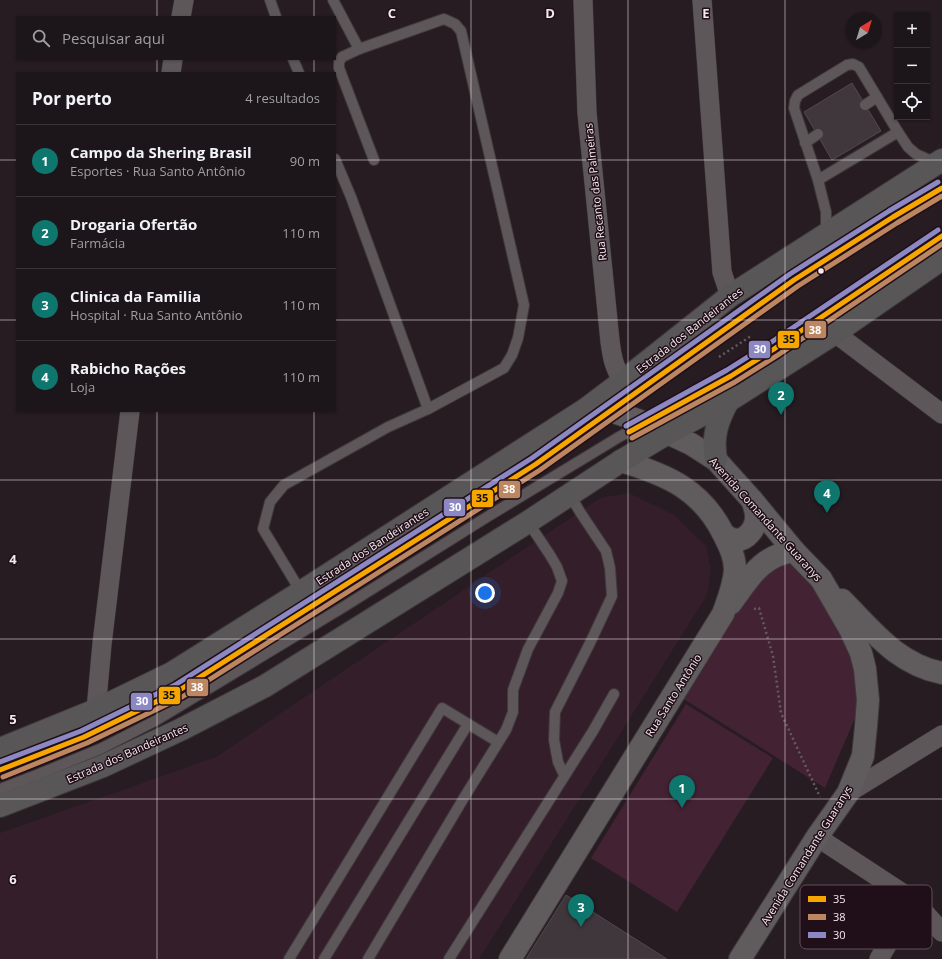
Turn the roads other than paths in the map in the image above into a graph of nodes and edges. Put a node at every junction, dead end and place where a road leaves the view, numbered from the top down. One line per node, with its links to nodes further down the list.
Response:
1 (184, 0): 6 (street)
2 (270, 0): 7 (lane)
3 (333, 0): 8 (lane)
4 (583, 0): 28 (street, Rua Recanto das Palmeiras)
5 (702, 0): 26 (street)
6 (181, 16)
7 (276, 16)
8 (359, 49): 18 (lane); 31 (lane)
9 (174, 60): 11 (street)
10 (294, 60): 12 (lane)
11 (171, 72)
12 (299, 72)
13 (877, 97): 14 (lane); 15 (lane); 17 (lane)
14 (865, 105)
15 (898, 132): 20 (lane); 21 (lane)
16 (818, 134): 17 (lane)
17 (805, 143): 21 (lane)
18 (374, 160)
19 (336, 161): 31 (lane)
20 (939, 161): 23 (main road, Estrada dos Bandeirantes)
21 (818, 180): 23 (lane)
22 (942, 188): 32 (lane)
23 (826, 235): 26 (main road, Estrada dos Bandeirantes)
24 (942, 236): 35 (lane)
25 (942, 259): 27 (main road, Estrada dos Bandeirantes)
26 (730, 296): 28 (main road, Estrada dos Bandeirantes)
27 (835, 333): 29 (main road, Estrada dos Bandeirantes); 34 (street)
28 (623, 381): 30 (main road, Estrada dos Bandeirantes)
29 (728, 401): 36 (main road, Estrada dos Bandeirantes); 37 (main road)
30 (586, 408): 32 (street, Avenida Comandante Guaranys); 45 (main road, Estrada dos Bandeirantes)
31 (428, 409): 45 (lane)
32 (612, 411): 35 (street, Avenida Comandante Guaranys); 54 (lane)
33 (130, 412): 49 (street)
34 (942, 414)
35 (646, 422): 36 (street, Avenida Comandante Guaranys); 56 (lane)
36 (668, 433): 37 (street, Avenida Comandante Guaranys); 38 (main road, Estrada dos Bandeirantes)
37 (716, 460): 40 (street, Avenida Comandante Guaranys)
38 (621, 461): 39 (main road, Estrada dos Bandeirantes); 42 (street, Rua Santo Antônio)
39 (570, 494): 41 (main road, Estrada dos Bandeirantes); 55 (lane)
40 (752, 500): 42 (street); 43 (street, Avenida Comandante Guaranys)
41 (528, 522): 52 (lane); 58 (main road, Estrada dos Bandeirantes)
42 (724, 534): 46 (street, Rua Santo Antônio)
43 (794, 551): 44 (street, Avenida Comandante Guaranys); 46 (street)
44 (821, 579): 47 (street); 57 (street, Avenida Comandante Guaranys)
45 (301, 592): 49 (main road, Estrada dos Bandeirantes)
46 (723, 614): 68 (street, Rua Santo Antônio)
47 (942, 673)
48 (614, 694): 55 (lane)
49 (96, 710): 53 (main road, Estrada dos Bandeirantes)
50 (468, 724): 52 (lane); 64 (lane); 65 (lane)
51 (942, 735): 57 (street)
52 (498, 742): 66 (lane)
53 (0, 749)
54 (0, 770)
55 (564, 776): 67 (lane)
56 (0, 789)
57 (848, 793): 59 (street, Avenida Comandante Guaranys)
58 (0, 806)
59 (817, 837): 60 (street); 69 (street, Avenida Comandante Guaranys)
60 (890, 885)
61 (932, 921): 62 (street)
62 (942, 932)
63 (885, 949): 70 (street)
64 (289, 959)
65 (324, 959)
66 (368, 959)
67 (449, 959)
68 (510, 959)
69 (740, 959)
70 (879, 959)

